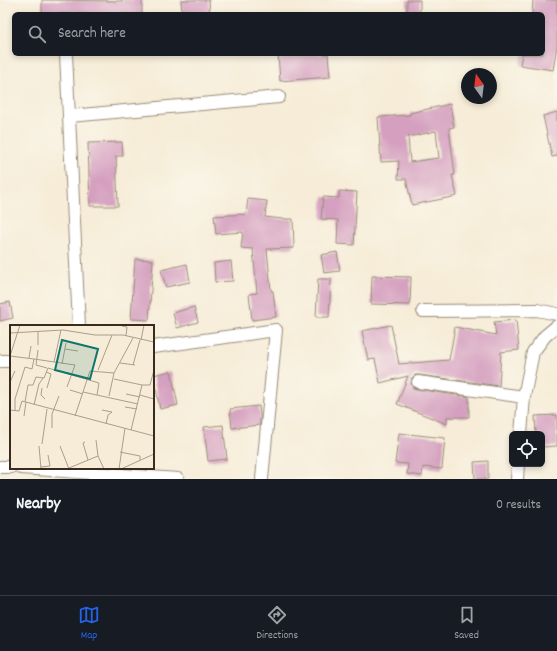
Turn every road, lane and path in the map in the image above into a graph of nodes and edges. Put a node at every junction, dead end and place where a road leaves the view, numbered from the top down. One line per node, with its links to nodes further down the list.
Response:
1 (66, 56): 3 (street)
2 (279, 98): 3 (street)
3 (70, 116): 6 (street)
4 (423, 311): 5 (street)
5 (557, 314)
6 (79, 325)
7 (557, 326): 10 (street)
8 (154, 347): 15 (street)
9 (418, 382): 10 (street)
10 (524, 397): 11 (street)
11 (521, 431)
12 (518, 467): 16 (street)
13 (35, 469): 14 (street)
14 (178, 479)
15 (262, 479)
16 (517, 479)

